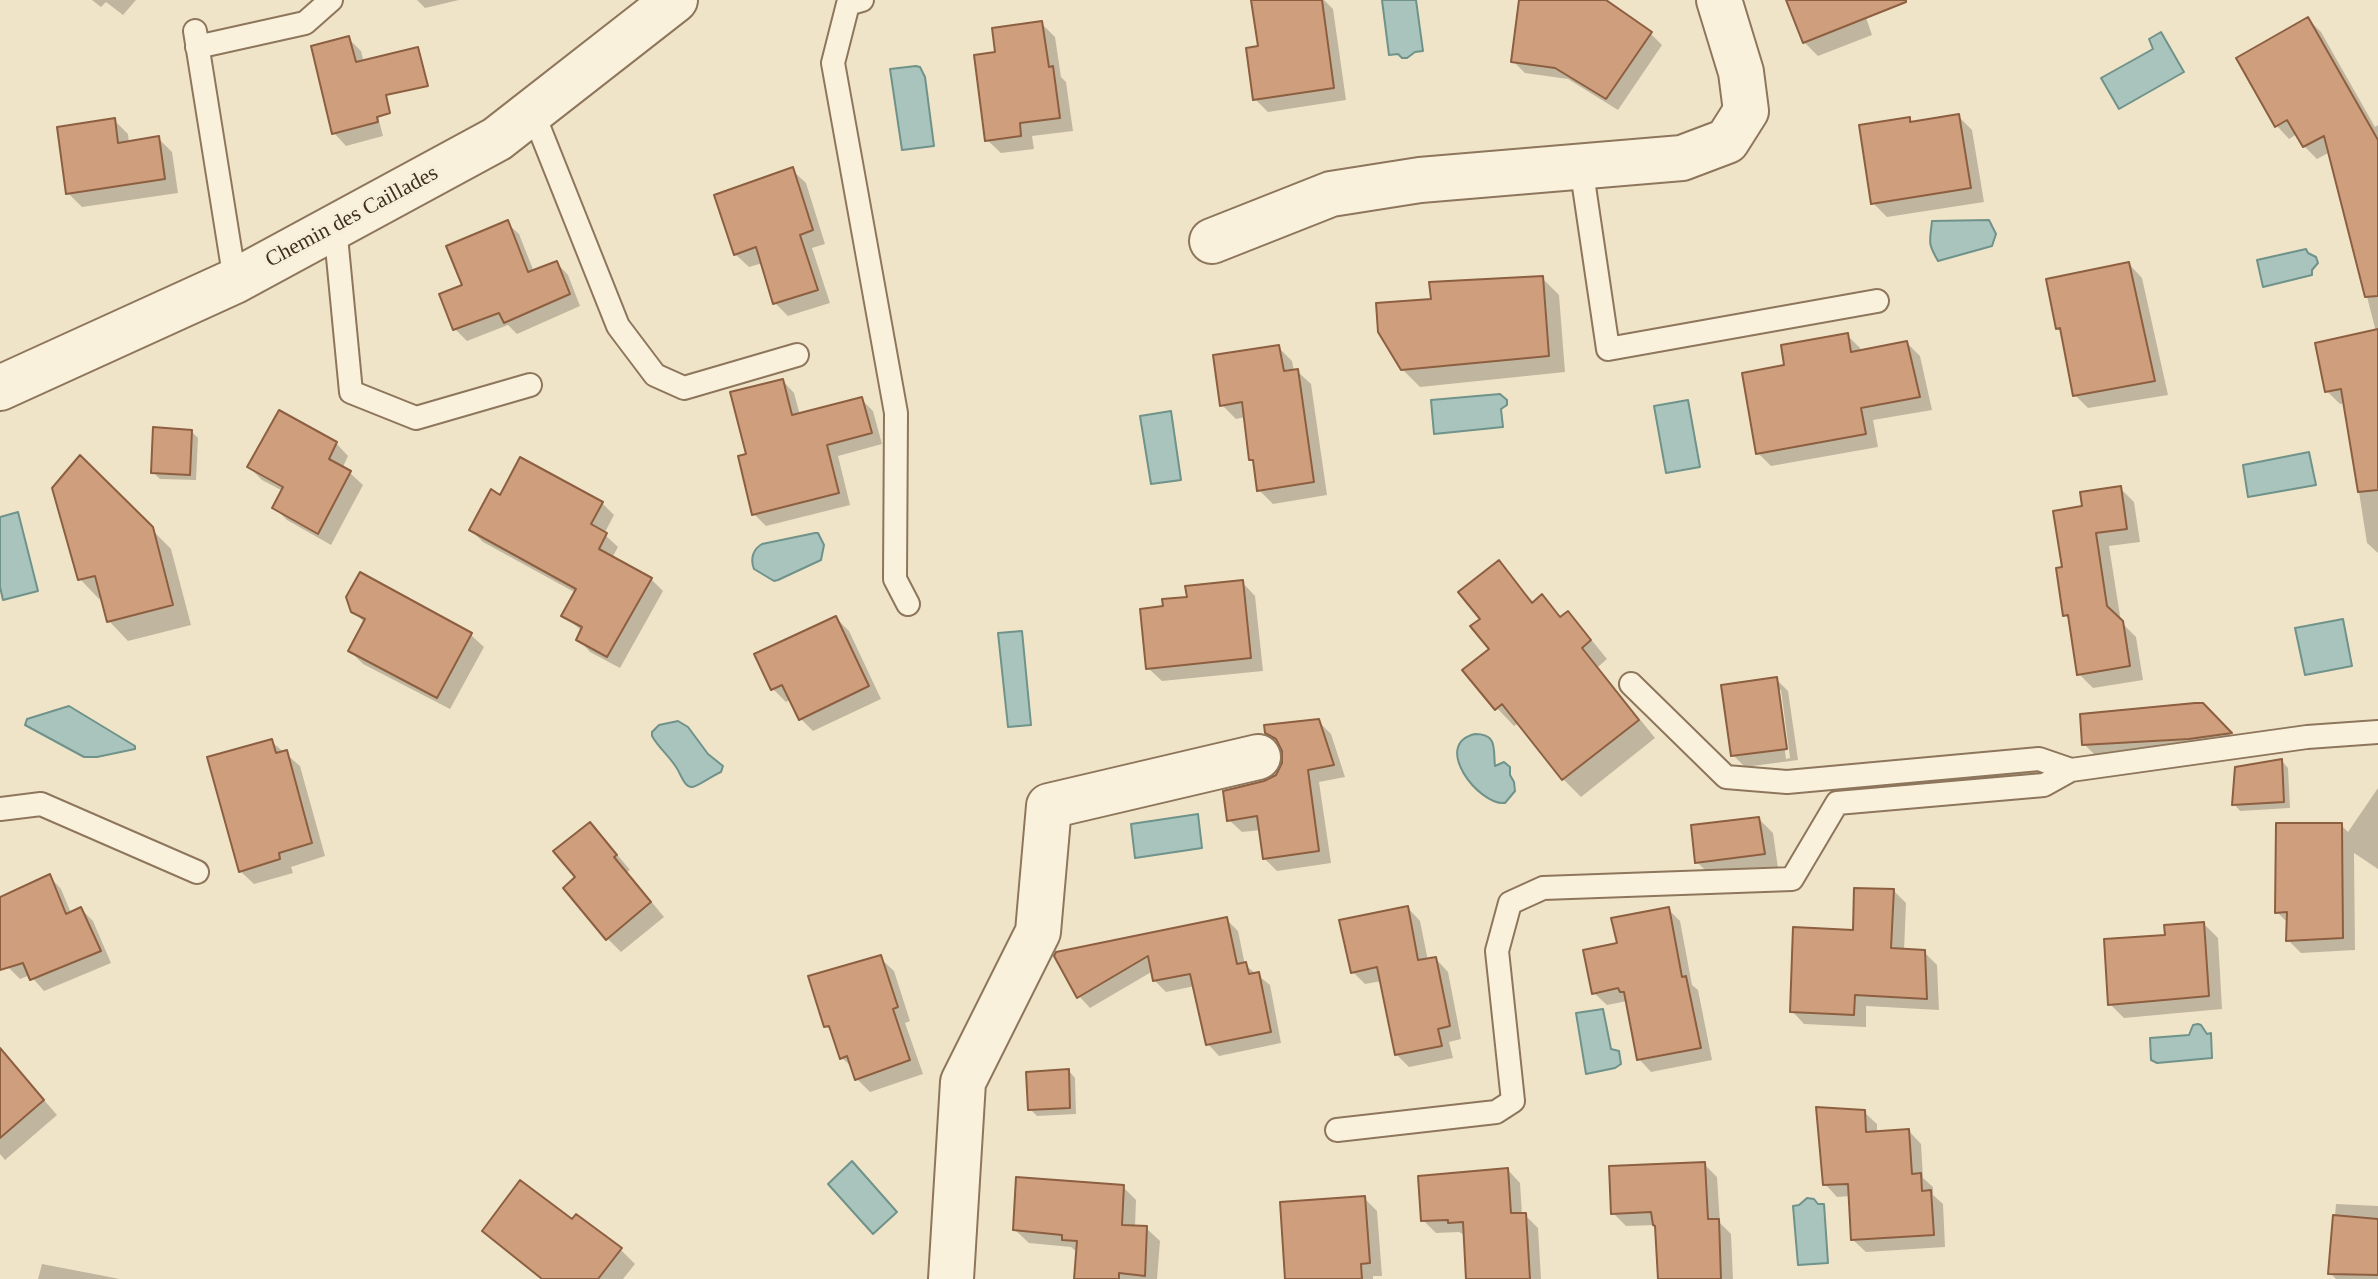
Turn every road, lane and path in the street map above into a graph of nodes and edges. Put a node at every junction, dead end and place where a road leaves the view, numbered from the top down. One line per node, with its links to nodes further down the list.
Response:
1 (331, 0): 9 (lane)
2 (675, 0): 5 (street, Chemin des Caillades)
3 (862, 0): 14 (lane)
4 (1719, 0): 6 (street)
5 (532, 110): 7 (street, Chemin des Caillades); 11 (lane)
6 (1581, 166): 8 (street); 10 (lane)
7 (335, 226): 9 (street, Chemin des Caillades); 12 (lane)
8 (1212, 241)
9 (235, 281): 13 (street, Chemin des Caillades)
10 (1877, 301)
11 (797, 355)
12 (530, 385)
13 (0, 388)
14 (908, 604)
15 (1631, 684): 18 (lane)
16 (2378, 732): 18 (lane)
17 (1258, 757): 22 (street)
18 (2071, 770): 21 (lane)
19 (0, 809): 20 (lane)
20 (197, 872)
21 (1337, 1130)
22 (951, 1279)

